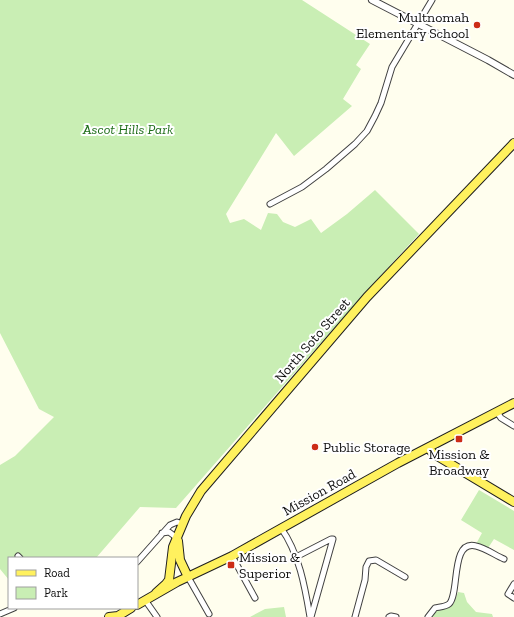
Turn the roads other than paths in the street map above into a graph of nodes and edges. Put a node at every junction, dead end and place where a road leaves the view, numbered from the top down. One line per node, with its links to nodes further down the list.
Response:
1 (372, 0): 3 (street)
2 (432, 0): 3 (street)
3 (418, 23): 4 (street); 6 (street)
4 (514, 75)
5 (514, 143): 12 (main road, North Soto Street)
6 (270, 204)
7 (514, 403): 8 (main road, Mission Road)
8 (497, 412): 9 (street); 10 (main road, Mission Road)
9 (514, 426)
10 (428, 448): 11 (main road); 13 (main road, Mission Road)
11 (514, 502)
12 (183, 524): 14 (street); 15 (main road, North Soto Street)
13 (281, 528): 16 (main road, Mission Road); 17 (street)
14 (162, 533): 15 (street); 19 (street)
15 (177, 538): 20 (main road); 23 (main road, North Soto Street)
16 (232, 556): 20 (main road, Mission Road); 24 (street)
17 (296, 557): 35 (street); 35 (street)
18 (504, 559): 39 (street)
19 (138, 561)
20 (188, 577): 23 (main road, Mission Road); 31 (street)
21 (405, 577): 36 (street)
22 (514, 584): 25 (street)
23 (156, 593): 26 (main road, Mission Road)
24 (255, 598)
25 (514, 598)
26 (145, 600): 27 (main road, Mission Road); 34 (street)
27 (138, 604)
28 (12, 609): 30 (street)
29 (129, 609): 33 (main road)
30 (0, 614)
31 (209, 614)
32 (109, 617): 33 (main road)
33 (117, 617)
34 (157, 617)
35 (311, 617)
36 (354, 617)
37 (389, 617): 38 (street)
38 (396, 617)
39 (428, 617)

